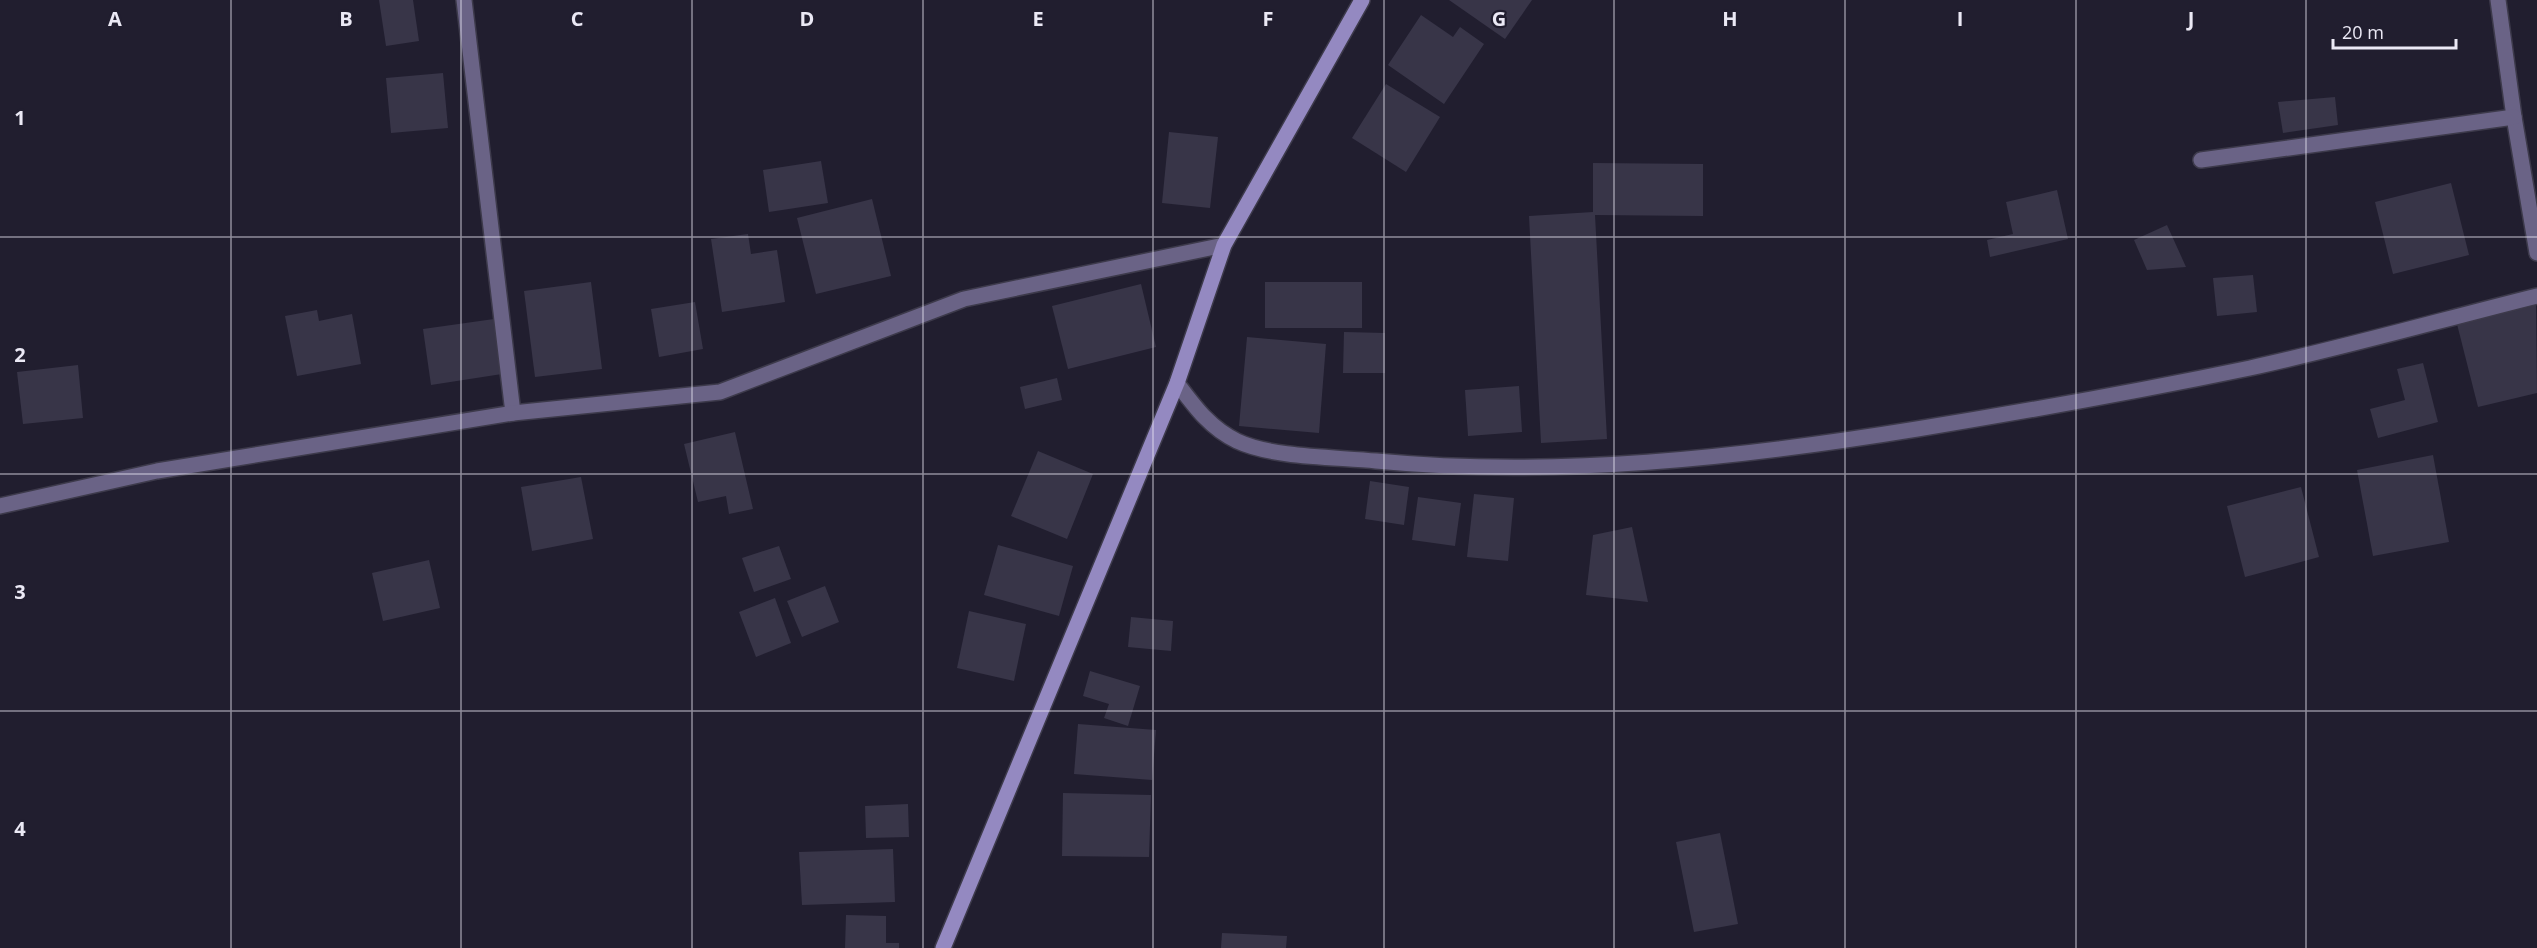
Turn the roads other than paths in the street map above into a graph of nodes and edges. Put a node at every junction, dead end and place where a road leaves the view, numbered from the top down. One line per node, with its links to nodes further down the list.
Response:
1 (464, 0): 10 (street)
2 (1362, 0): 6 (street)
3 (2498, 0): 4 (street)
4 (2514, 117): 5 (street); 7 (street)
5 (2201, 160)
6 (1224, 245): 9 (street); 10 (street)
7 (2537, 253)
8 (2537, 296): 9 (street)
9 (1178, 383): 12 (street)
10 (513, 413): 11 (street)
11 (0, 506)
12 (944, 948)

